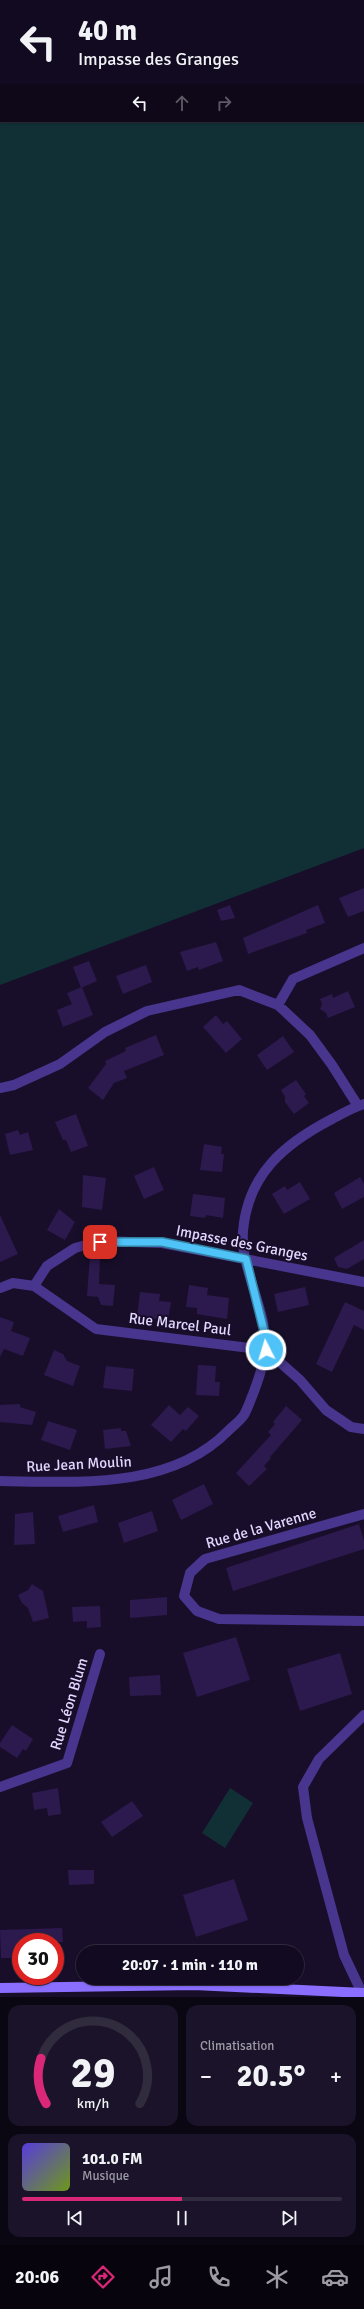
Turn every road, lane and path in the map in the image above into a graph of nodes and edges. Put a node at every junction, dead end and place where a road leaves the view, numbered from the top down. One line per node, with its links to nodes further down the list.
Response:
1 (364, 948): 2 (street)
2 (278, 1005): 3 (street); 4 (street)
3 (0, 1088)
4 (361, 1105): 5 (street, Rue Jean Moulin)
5 (246, 1259): 6 (street, Impasse des Granges); 7 (street, Impasse des Granges); 9 (street, Rue Jean Moulin)
6 (364, 1282)
7 (34, 1286): 8 (street, Rue Marcel Paul); 9 (street, Rue Marcel Paul)
8 (0, 1288)
9 (266, 1350): 10 (street); 11 (street, Rue Jean Moulin)
10 (364, 1429)
11 (0, 1481)
12 (364, 1514): 13 (street, Rue de la Varenne)
13 (364, 1621)
14 (100, 1654): 16 (street, Rue Léon Blum)
15 (364, 1715): 18 (street)
16 (0, 1787)
17 (0, 1988): 18 (main road)
18 (363, 1993)

